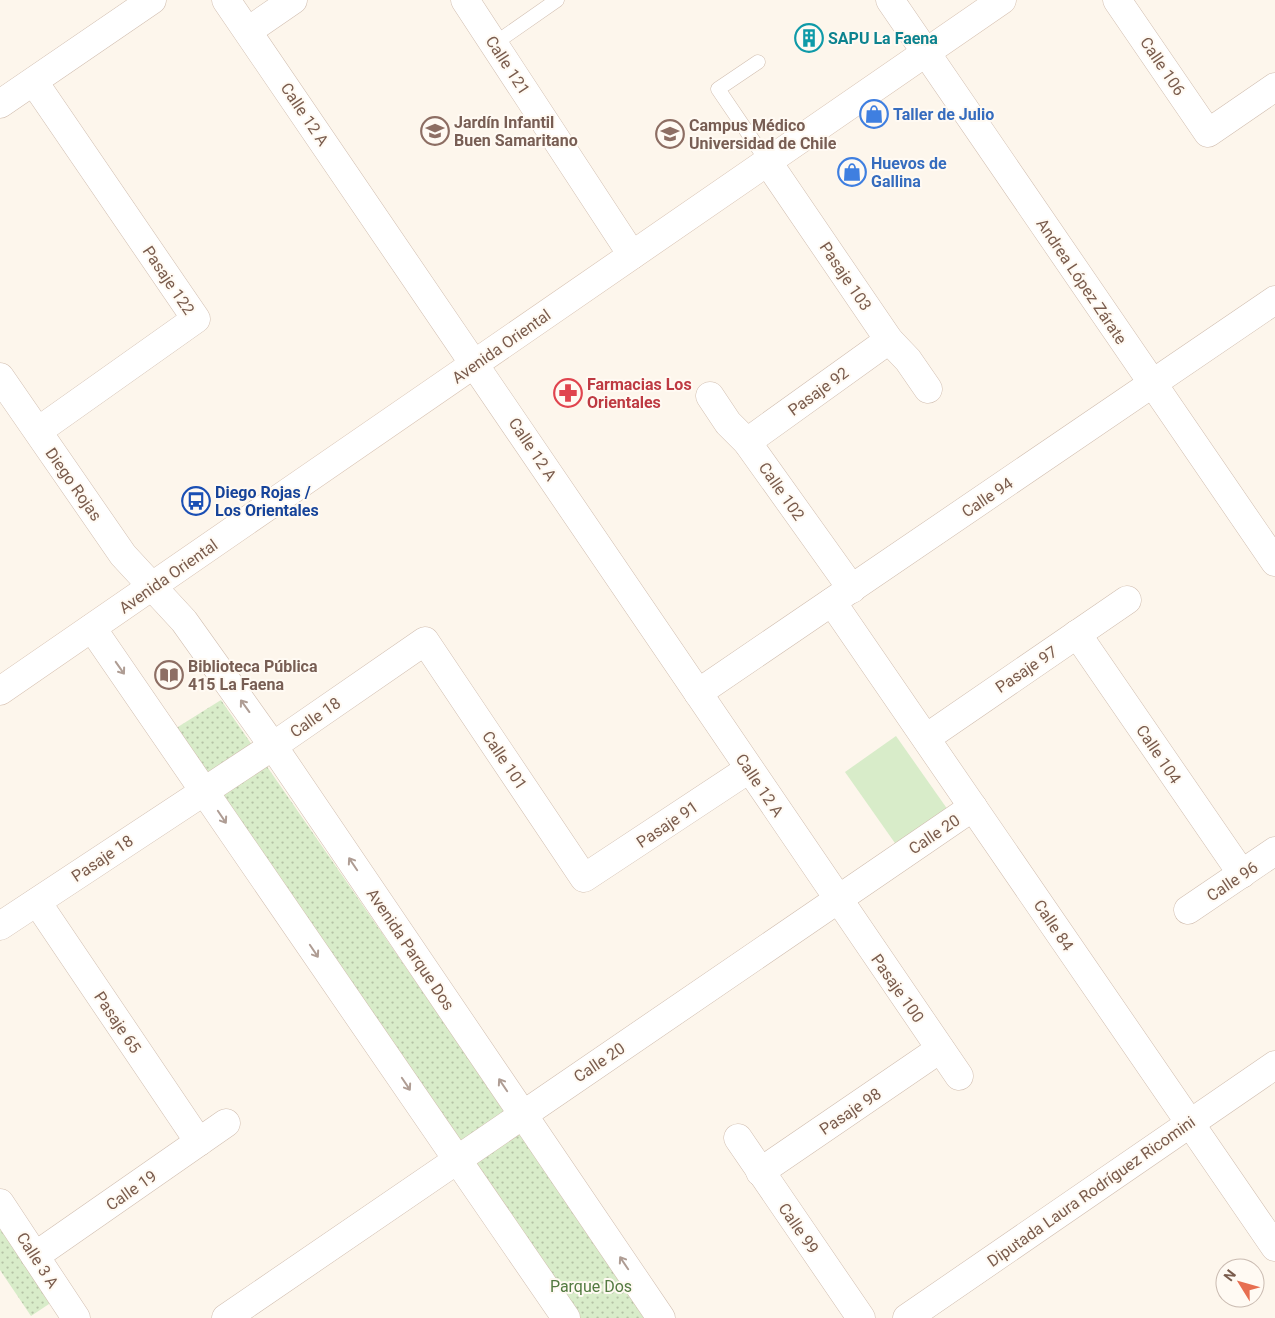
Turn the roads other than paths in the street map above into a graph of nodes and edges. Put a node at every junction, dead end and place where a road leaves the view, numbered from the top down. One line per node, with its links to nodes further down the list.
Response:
1 (152, 0): 13 (street)
2 (226, 0): 9 (street, Calle 12 A)
3 (293, 0): 9 (street)
4 (465, 0): 10 (street, Calle 121)
5 (557, 0): 10 (lane)
6 (890, 0): 11 (street, Andrea López Zárate)
7 (1002, 0): 11 (street, Avenida Oriental)
8 (1117, 0): 14 (street, Calle 106)
9 (248, 31): 20 (street, Calle 12 A)
10 (494, 44): 17 (street, Calle 121)
11 (926, 53): 16 (street, Avenida Oriental); 22 (street, Andrea López Zárate)
12 (758, 62): 16 (lane)
13 (34, 82): 15 (street); 25 (street, Pasaje 122)
14 (1275, 87)
15 (0, 104)
16 (767, 161): 17 (street, Avenida Oriental); 19 (street, Pasaje 103)
17 (632, 255): 20 (street, Avenida Oriental)
18 (1275, 300): 22 (street, Calle 94)
19 (889, 340): 23 (street, Pasaje 103); 26 (street, Pasaje 92)
20 (476, 363): 28 (street, Avenida Oriental); 35 (street, Calle 12 A)
21 (0, 377): 25 (street, Diego Rojas)
22 (1153, 384): 27 (street, Andrea López Zárate); 29 (street, Calle 94)
23 (928, 388)
24 (710, 396): 26 (street, Calle 102)
25 (38, 431): 28 (street, Diego Rojas)
26 (747, 442): 29 (street, Calle 102)
27 (1275, 562)
28 (152, 587): 31 (street, Avenida Oriental); 37 (street, Avenida Parque Dos, one-way to 28)
29 (842, 596): 35 (street, Calle 94); 36 (street, Calle 84)
30 (1127, 600): 32 (street, Pasaje 97)
31 (92, 628): 34 (street, Avenida Oriental); 39 (street, one-way to 39)
32 (1077, 634): 36 (street, Pasaje 97); 42 (street, Calle 104)
33 (426, 641): 37 (street, Calle 18); 43 (street, Calle 101)
34 (0, 691)
35 (698, 693): 38 (street, Calle 12 A)
36 (926, 738): 40 (street, Calle 84)
37 (274, 746): 39 (street, Calle 18); 51 (street, Avenida Parque Dos, one-way to 37)
38 (749, 769): 43 (street, Pasaje 91); 44 (street, Calle 12 A)
39 (204, 790): 45 (street, Pasaje 18); 56 (street, one-way to 56)
40 (973, 807): 44 (street, Calle 20); 53 (street, Calle 84)
41 (1275, 851): 42 (street, Calle 96)
42 (1242, 874): 46 (street, Calle 96)
43 (584, 878)
44 (837, 900): 48 (street, Pasaje 100); 51 (street, Calle 20)
45 (37, 902): 47 (street, Pasaje 18); 55 (street, Pasaje 65)
46 (1188, 910)
47 (0, 926)
48 (940, 1050): 50 (street, Pasaje 100); 57 (street, Pasaje 98)
49 (1275, 1065): 53 (street, Diputada Laura Rodríguez Ricomini)
50 (959, 1076)
51 (523, 1114): 56 (street, Calle 20); 64 (street, Avenida Parque Dos, one-way to 51)
52 (226, 1123): 55 (street, Calle 19)
53 (1190, 1123): 59 (street, Calle 84); 66 (street, Diputada Laura Rodríguez Ricomini)
54 (738, 1138): 57 (street, Calle 99)
55 (200, 1142): 60 (street, Calle 19)
56 (458, 1160): 62 (street, Calle 20); 63 (street)
57 (760, 1172): 65 (street, Calle 99)
58 (0, 1203): 60 (street, Calle 3 A)
59 (1275, 1247)
60 (35, 1256): 61 (street, Calle 3 A)
61 (76, 1318)
62 (226, 1318)
63 (566, 1318)
64 (662, 1318)
65 (861, 1318)
66 (907, 1318)

